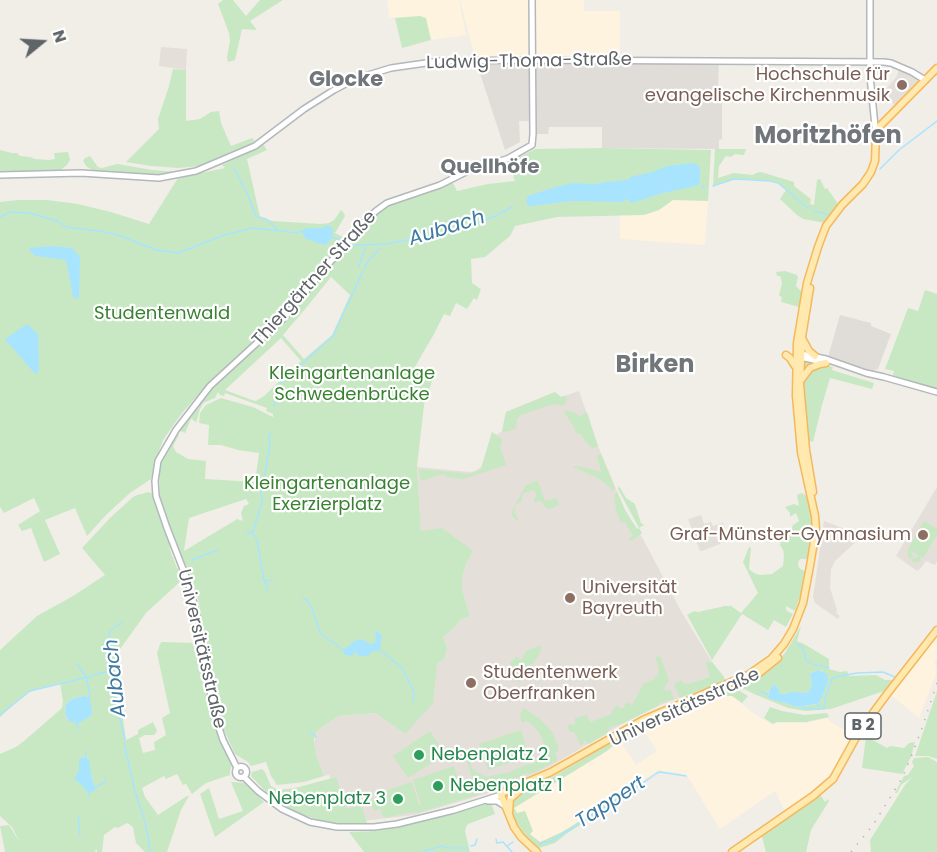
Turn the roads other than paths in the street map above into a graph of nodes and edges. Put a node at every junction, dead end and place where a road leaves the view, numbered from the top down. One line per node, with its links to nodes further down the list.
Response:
1 (532, 0): 3 (main road)
2 (870, 0): 7 (main road)
3 (533, 51): 4 (main road); 5 (main road); 6 (main road)
4 (525, 60): 5 (main road, Ludwig-Thoma-Straße); 13 (main road, Ludwig-Thoma-Straße)
5 (533, 60): 6 (main road, Ludwig-Thoma-Straße); 23 (main road, Thiergärtner Straße)
6 (544, 60): 7 (main road, Ludwig-Thoma-Straße)
7 (870, 62): 9 (main road, Ludwig-Thoma-Straße); 10 (main road)
8 (937, 68): 9 (main road)
9 (925, 80): 11 (main road)
10 (873, 119): 11 (main road); 12 (main road)
11 (882, 123): 12 (main road)
12 (876, 140): 14 (main road); 15 (main road)
13 (0, 175)
14 (802, 338): 16 (main road); 17 (main road)
15 (797, 343): 16 (main road); 19 (main road)
16 (798, 355): 17 (main road); 18 (main road); 19 (main road, Universitätsstraße); 21 (main road, Universitätsstraße)
17 (815, 356): 20 (main road)
18 (826, 363): 20 (main road); 21 (main road)
19 (795, 368): 25 (main road, Universitätsstraße)
20 (857, 370): 22 (main road)
21 (800, 384): 25 (main road, Universitätsstraße)
22 (937, 392)
23 (156, 496): 28 (main road, Universitätsstraße)
24 (937, 630): 32 (main road, B 2)
25 (734, 684): 26 (main road, Universitätsstraße); 27 (main road, Universitätsstraße)
26 (520, 790): 27 (main road, Universitätsstraße); 30 (main road)
27 (501, 795): 28 (main road, Universitätsstraße); 29 (main road)
28 (483, 801): 29 (main road)
29 (505, 806): 30 (main road)
30 (510, 817): 31 (main road)
31 (537, 852)
32 (732, 852)

